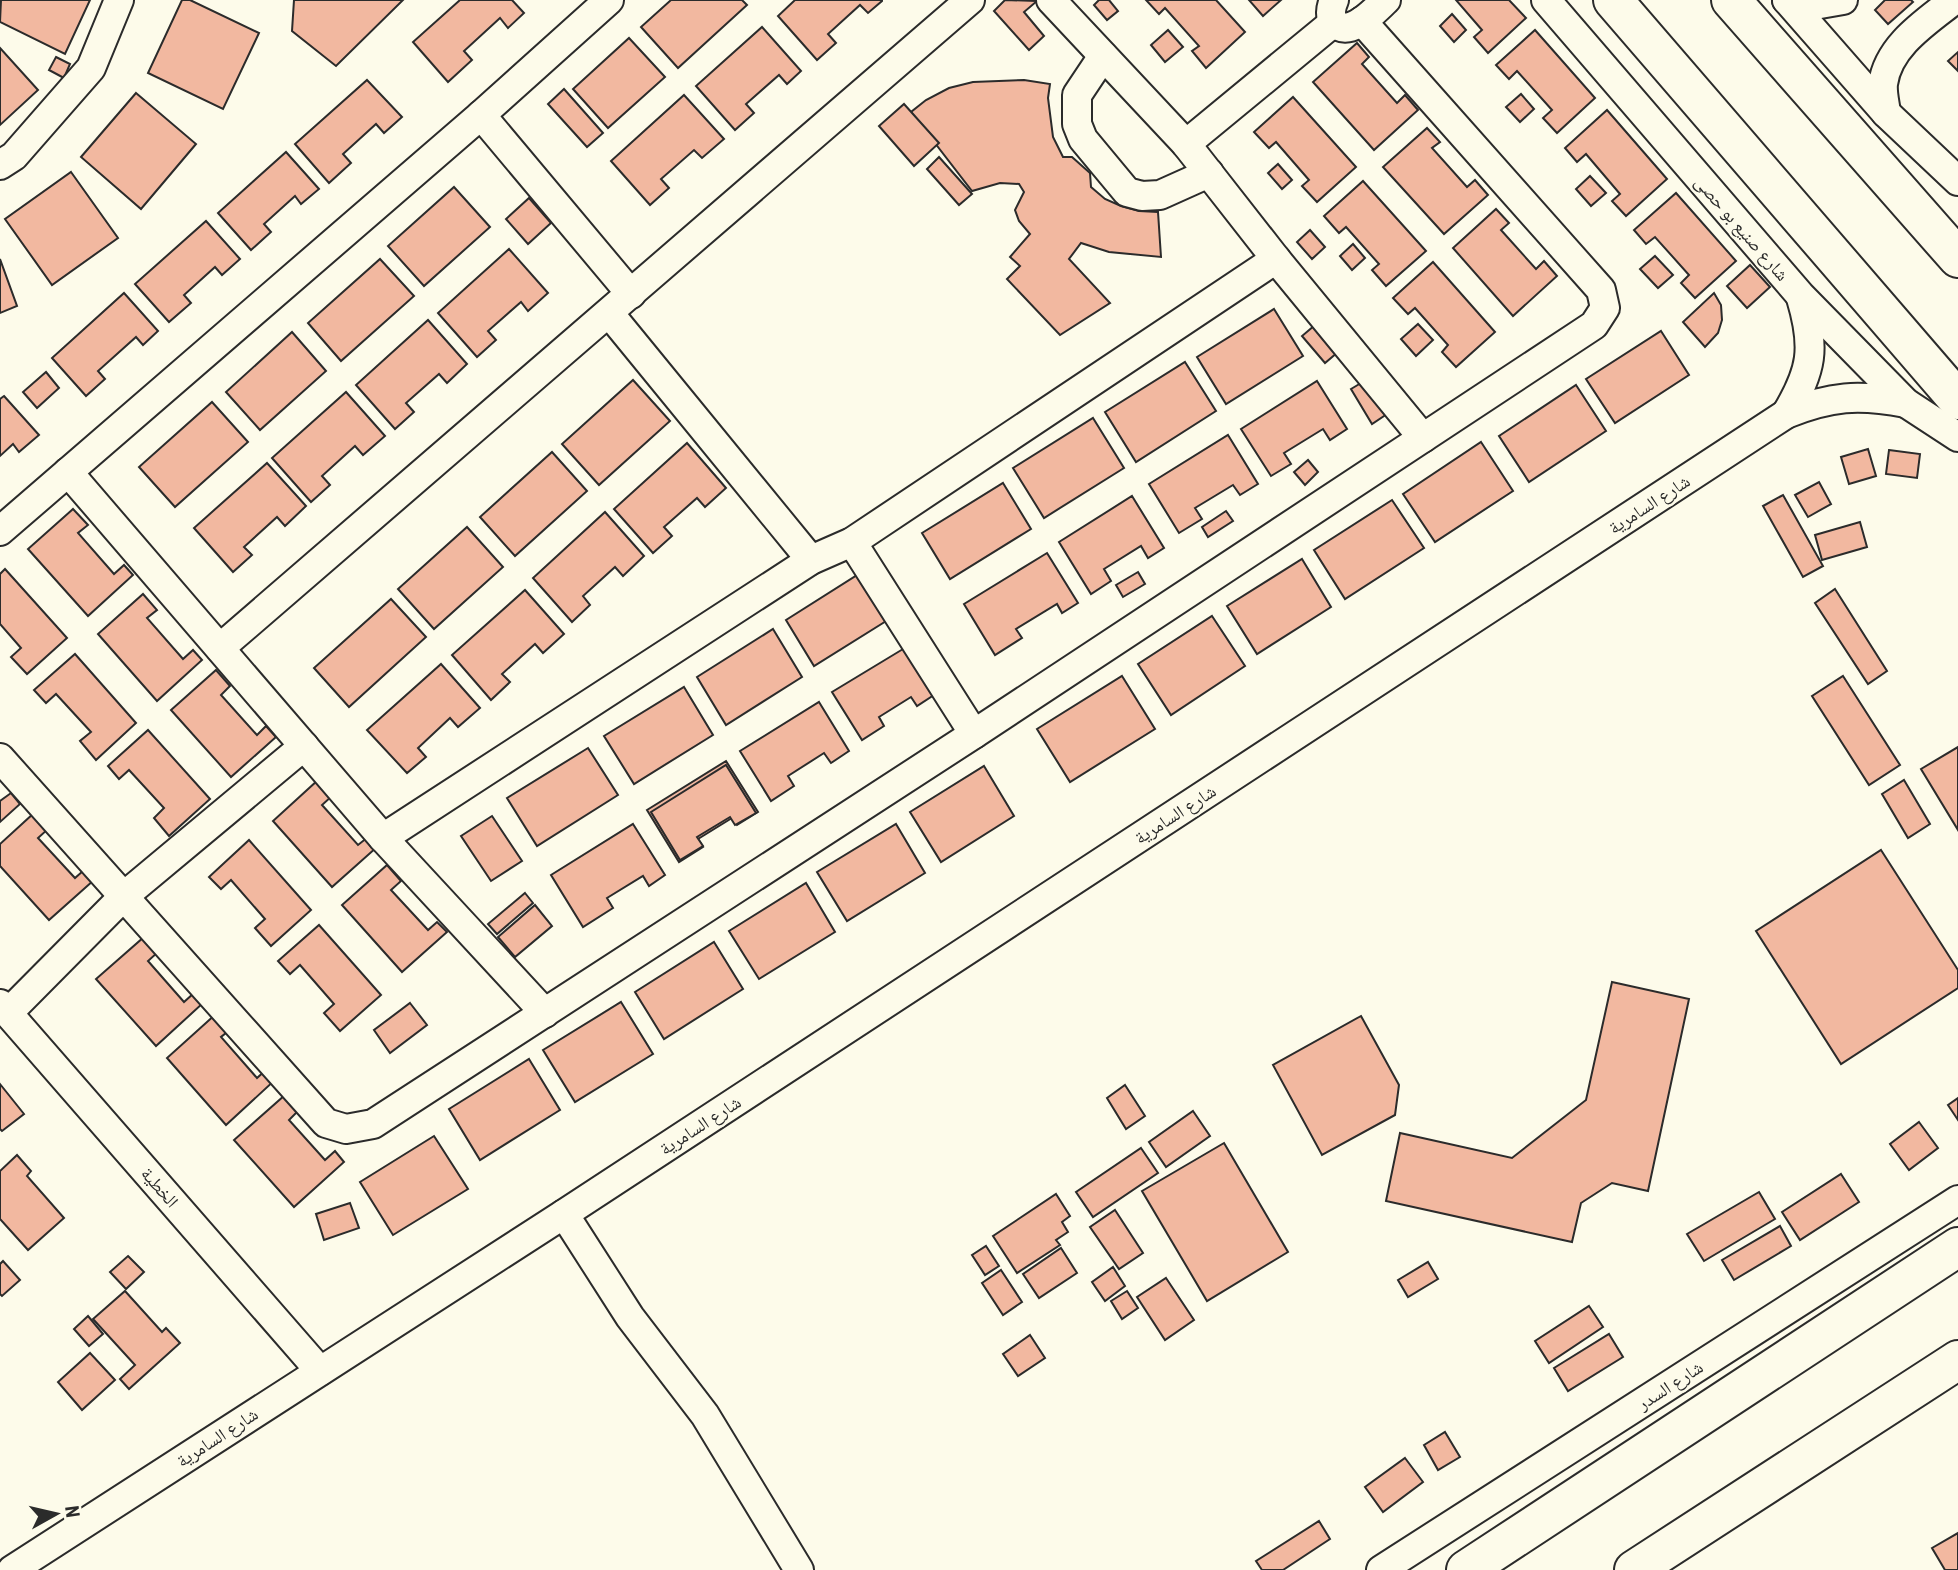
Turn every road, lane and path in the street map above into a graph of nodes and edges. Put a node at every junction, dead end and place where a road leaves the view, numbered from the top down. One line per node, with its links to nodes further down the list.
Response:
1 (119, 0): 17 (street)
2 (609, 0): 15 (street)
3 (970, 0): 22 (street)
4 (1051, 0): 13 (street)
5 (1386, 0): 12 (street)
6 (1546, 0): 23 (street, شارع صنيع بو حصى)
7 (1613, 0): 25 (main road)
8 (1731, 0): 20 (main road)
9 (1787, 0): 10 (street); 14 (street)
10 (1843, 0)
11 (1954, 0): 14 (street)
12 (1343, 14): 16 (street); 29 (street)
13 (1103, 56): 16 (street); 18 (street)
14 (1886, 113): 19 (street)
15 (481, 115): 22 (street); 30 (street)
16 (1186, 144): 18 (street)
17 (0, 165)
18 (1209, 173): 21 (street)
19 (1958, 181)
20 (1958, 258)
21 (1276, 259): 29 (street); 32 (street)
22 (631, 294): 24 (street)
23 (1800, 295): 26 (street, شارع صنيع بو حصى); 27 (street, شارع السامرية)
24 (609, 313): 33 (street); 34 (street)
25 (1958, 400)
26 (1906, 403): 27 (street, شارع السامرية); 28 (street, شارع صنيع بو حصى)
27 (1786, 414): 43 (street, شارع السامرية)
28 (1958, 437)
29 (1423, 438): 35 (street)
30 (68, 472): 31 (street); 34 (street)
31 (0, 531)
32 (852, 542): 33 (street); 35 (street)
33 (811, 560): 38 (street)
34 (220, 648): 36 (street)
35 (974, 734): 41 (street)
36 (304, 746): 38 (street); 39 (street)
37 (0, 758): 39 (street)
38 (383, 838): 41 (street)
39 (123, 897): 40 (street); 41 (street)
40 (4, 1008): 47 (street, الخطية)
41 (545, 1013)
42 (1958, 1200): 51 (street, شارع السدر)
43 (564, 1214): 47 (street, شارع السامرية); 50 (street)
44 (1958, 1247): 52 (main road)
45 (1958, 1342): 48 (main road)
46 (1958, 1360): 48 (main road)
47 (320, 1371): 49 (street, شارع السامرية)
48 (1901, 1396): 53 (main road)
49 (12, 1570)
50 (799, 1570)
51 (1381, 1570)
52 (1466, 1570)
53 (1634, 1570)

